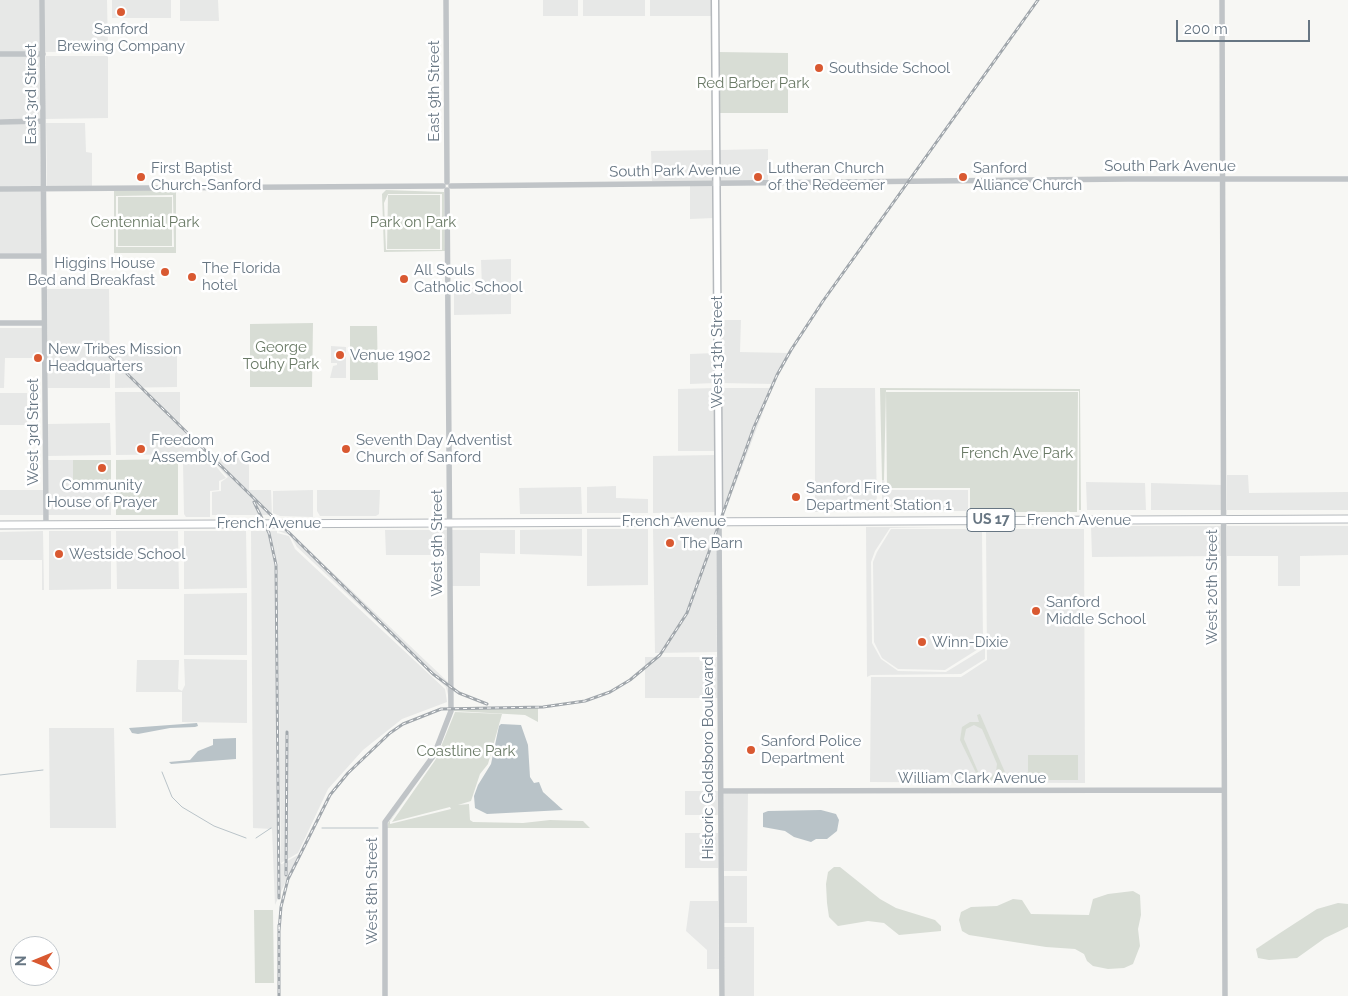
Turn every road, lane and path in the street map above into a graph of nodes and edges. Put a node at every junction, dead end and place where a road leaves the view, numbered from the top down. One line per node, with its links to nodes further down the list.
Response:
1 (42, 0): 6 (street, East 3rd Street)
2 (446, 0): 12 (street, East 9th Street)
3 (715, 0): 11 (main road, West 13th Street)
4 (1222, 0): 9 (street, West 20th Street)
5 (0, 54): 6 (street)
6 (43, 54): 7 (street, East 3rd Street)
7 (43, 121): 8 (street); 13 (street, East 3rd Street)
8 (0, 122)
9 (1223, 179): 10 (street, South Park Avenue); 11 (street, South Park Avenue); 21 (street, West 20th Street)
10 (1348, 179)
11 (716, 183): 12 (street, South Park Avenue); 20 (main road, West 13th Street)
12 (447, 186): 13 (street, South Park Avenue); 22 (street, West 9th Street)
13 (44, 188): 14 (street, South Park Avenue); 16 (street, West 3rd Street)
14 (0, 189)
15 (0, 256): 16 (street)
16 (44, 256): 18 (street, West 3rd Street)
17 (0, 323): 18 (street)
18 (44, 323): 23 (street, West 3rd Street)
19 (1348, 519): 21 (main road, French Avenue / US 17)
20 (718, 520): 21 (main road, French Avenue / US 17); 22 (main road, French Avenue / US 17); 27 (street, Historic Goldsboro Boulevard)
21 (1224, 520): 26 (street, West 20th Street)
22 (450, 523): 23 (main road, French Avenue / US 17); 25 (street, West 9th Street)
23 (46, 524): 24 (main road, French Avenue / US 17)
24 (0, 525)
25 (424, 769): 28 (street, West 8th Street)
26 (1224, 790): 27 (street, William Clark Avenue); 30 (street, West 20th Street)
27 (721, 792): 29 (street, Historic Goldsboro Boulevard)
28 (385, 996)
29 (722, 996)
30 (1225, 996)

